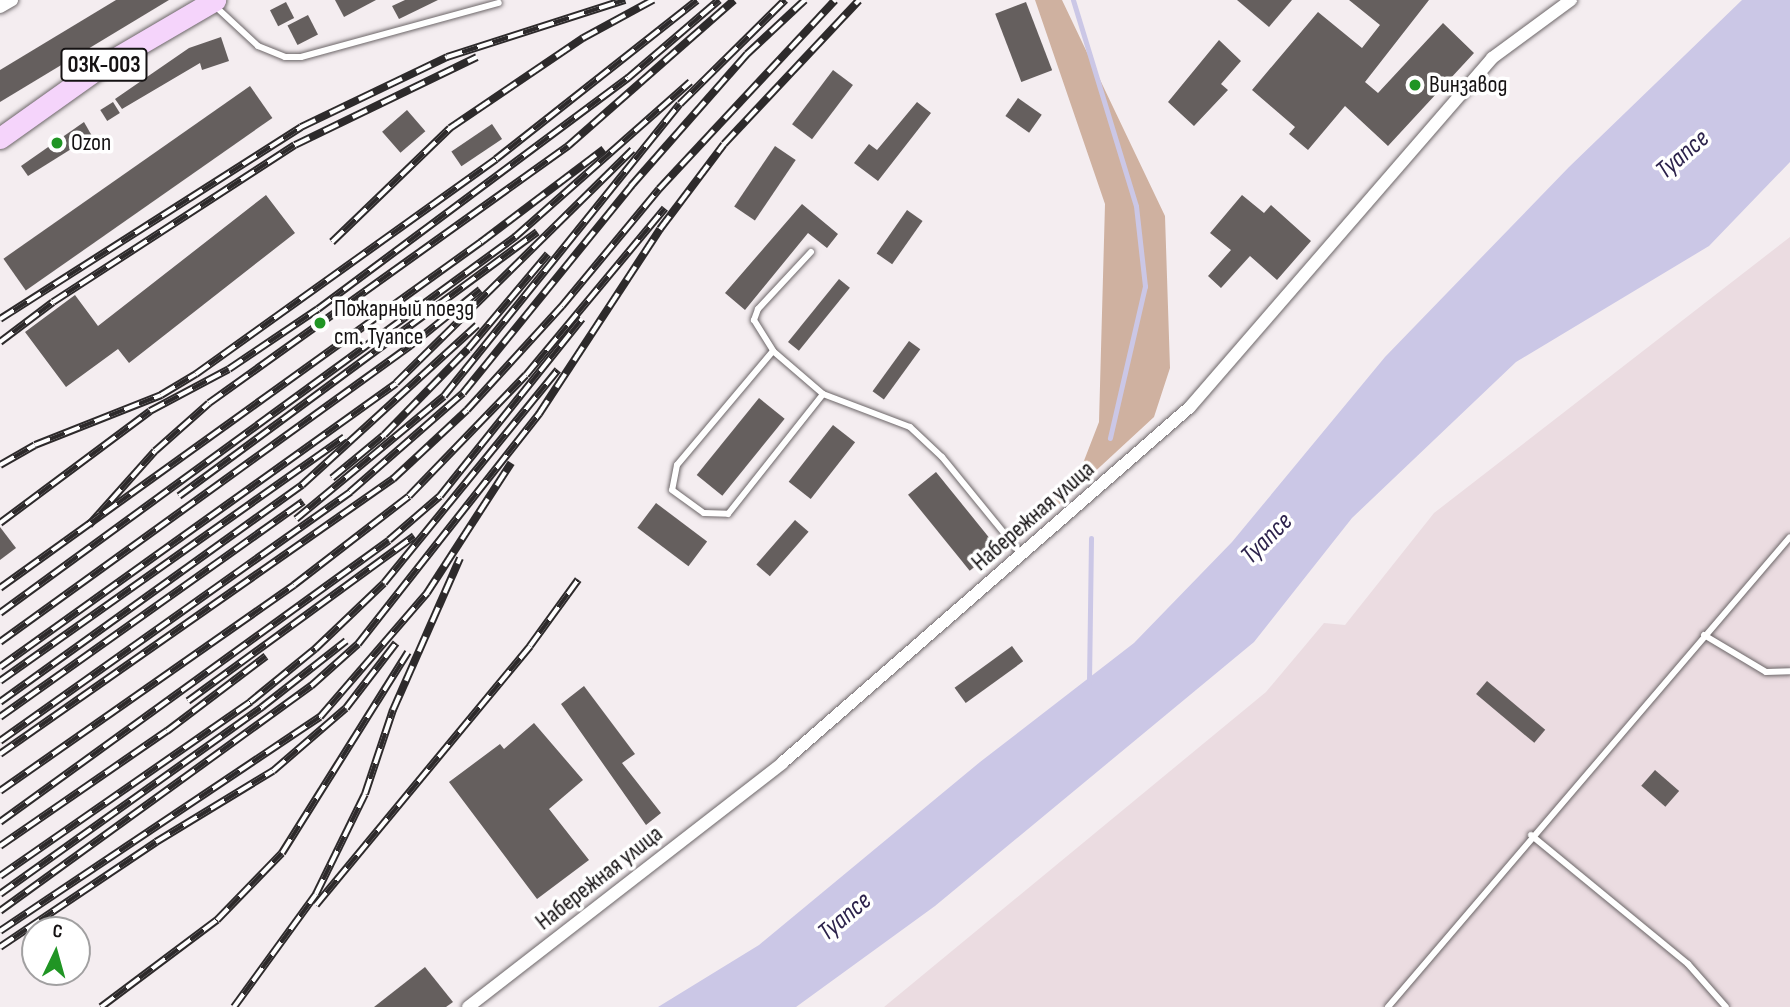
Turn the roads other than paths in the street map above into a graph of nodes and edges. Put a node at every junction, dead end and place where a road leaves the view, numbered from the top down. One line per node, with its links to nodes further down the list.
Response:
1 (12, 0): 5 (street)
2 (1571, 0): 11 (street, Набережная улица)
3 (213, 1): 4 (lane); 6 (main road, 03К-003)
4 (499, 3)
5 (0, 7)
6 (0, 138)
7 (811, 252): 8 (lane)
8 (773, 351): 9 (lane); 9 (lane)
9 (823, 394): 11 (lane)
10 (1790, 537): 12 (lane)
11 (1021, 554): 15 (street, Набережная улица)
12 (1704, 635): 13 (lane); 14 (lane)
13 (1790, 671)
14 (1531, 835): 16 (lane); 17 (lane)
15 (468, 1007)
16 (1388, 1007)
17 (1726, 1007)

